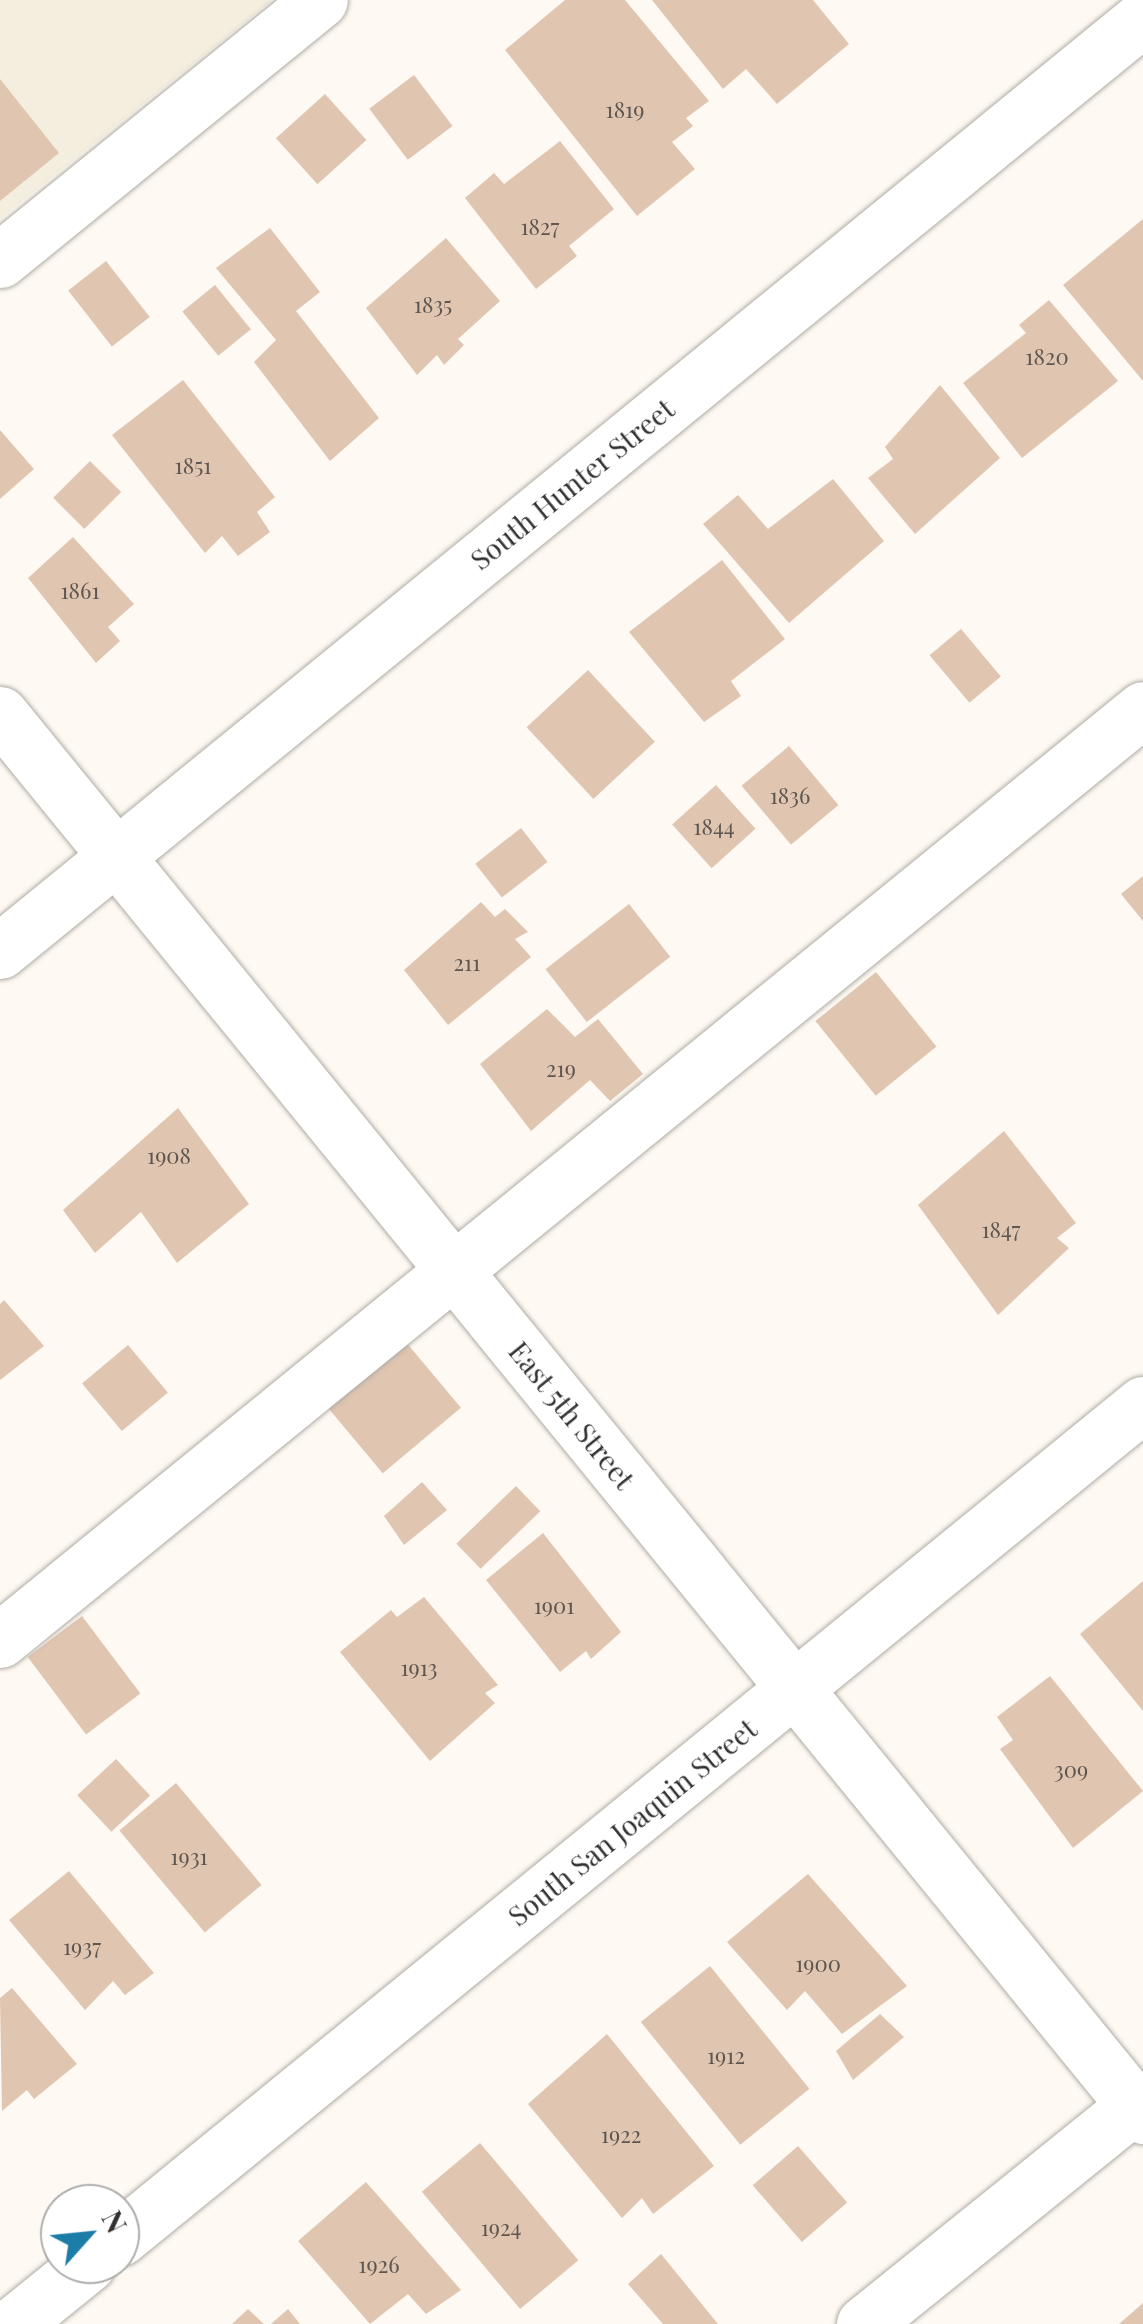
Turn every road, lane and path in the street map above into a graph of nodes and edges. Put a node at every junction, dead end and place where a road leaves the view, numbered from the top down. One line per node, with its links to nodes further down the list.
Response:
1 (320, 0): 3 (street)
2 (1127, 26): 6 (street, South Hunter Street)
3 (0, 260)
4 (1143, 709): 8 (street)
5 (0, 714): 6 (street, East 5th Street)
6 (116, 856): 7 (street, South Hunter Street); 8 (street, East 5th Street)
7 (0, 950)
8 (454, 1270): 10 (street); 11 (street, East 5th Street)
9 (1143, 1404): 11 (street, South San Joaquin Street)
10 (0, 1640)
11 (795, 1689): 12 (street, East 5th Street); 13 (street, South San Joaquin Street)
12 (1140, 2107): 16 (street)
13 (140, 2222)
14 (63, 2284): 15 (street)
15 (14, 2324)
16 (864, 2324)

